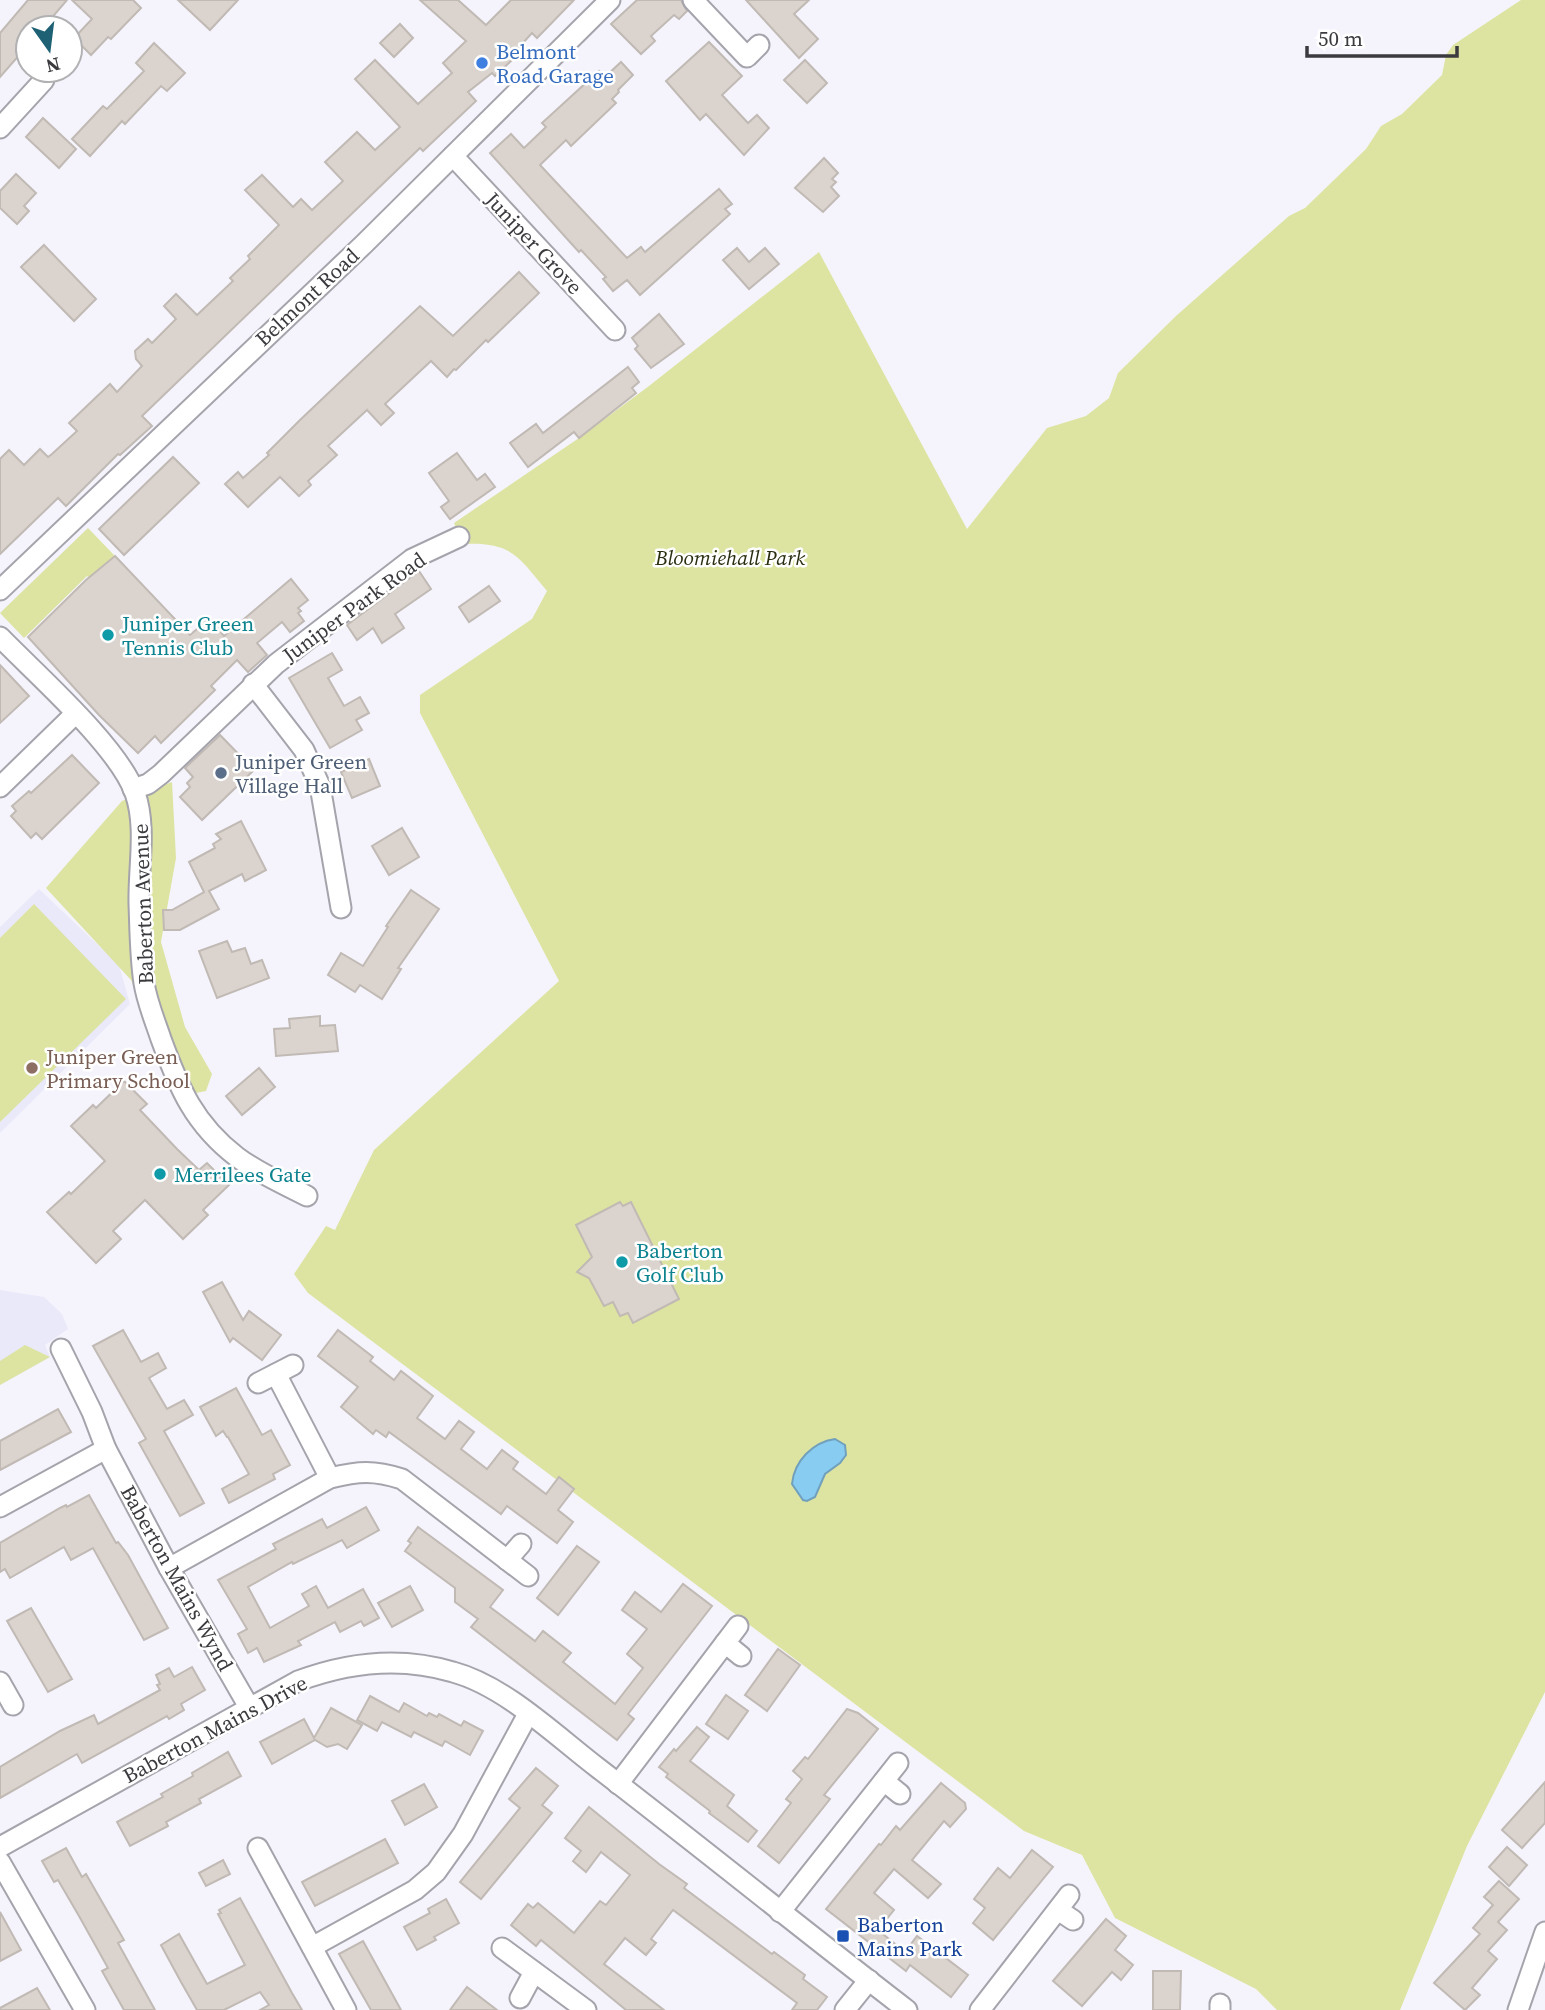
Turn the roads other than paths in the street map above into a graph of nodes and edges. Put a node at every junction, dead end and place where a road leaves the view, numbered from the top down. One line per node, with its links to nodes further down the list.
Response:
1 (610, 0): 6 (street, Belmont Road)
2 (693, 0): 3 (street)
3 (759, 45)
4 (40, 84): 5 (street)
5 (0, 128)
6 (453, 156): 7 (street, Juniper Grove); 9 (street, Belmont Road)
7 (615, 330)
8 (459, 537): 11 (street, Juniper Park Road)
9 (0, 590)
10 (0, 637): 12 (street, Baberton Avenue)
11 (253, 684): 14 (street, Juniper Park Road); 15 (street)
12 (75, 714): 13 (street); 14 (street, Baberton Avenue)
13 (0, 787)
14 (133, 789): 16 (street, Baberton Avenue)
15 (341, 908)
16 (307, 1196)
17 (61, 1349): 19 (street, Baberton Mains Wynd)
18 (276, 1374): 20 (street)
19 (106, 1449): 21 (street); 24 (street, Baberton Mains Wynd)
20 (330, 1478): 23 (street); 24 (street)
21 (0, 1507)
22 (521, 1544): 23 (street)
23 (507, 1560): 25 (street)
24 (169, 1568): 31 (street, Baberton Mains Wynd)
25 (528, 1576)
26 (738, 1626): 27 (street)
27 (725, 1643): 28 (street); 35 (street)
28 (741, 1656)
29 (0, 1682): 30 (street)
30 (13, 1705)
31 (249, 1707): 32 (street, Baberton Mains Drive); 37 (street, Baberton Mains Drive)
32 (528, 1714): 35 (street, Baberton Mains Drive); 43 (street)
33 (898, 1763): 34 (street)
34 (884, 1781): 36 (street); 41 (street)
35 (618, 1784): 41 (street, Baberton Mains Drive)
36 (900, 1794)
37 (0, 1847)
38 (269, 1856): 43 (street)
39 (0, 1863): 48 (street)
40 (1067, 1908): 53 (street)
41 (780, 1912): 46 (street, Baberton Mains Drive)
42 (1545, 1932): 54 (street)
43 (312, 1947): 49 (street)
44 (502, 1948): 45 (street)
45 (534, 1972): 47 (street); 50 (street)
46 (869, 1980): 51 (street); 52 (street, Baberton Mains Drive)
47 (520, 1998)
48 (85, 2010)
49 (346, 2010)
50 (586, 2010)
51 (845, 2010)
52 (907, 2010)
53 (980, 2010)
54 (1518, 2010)

